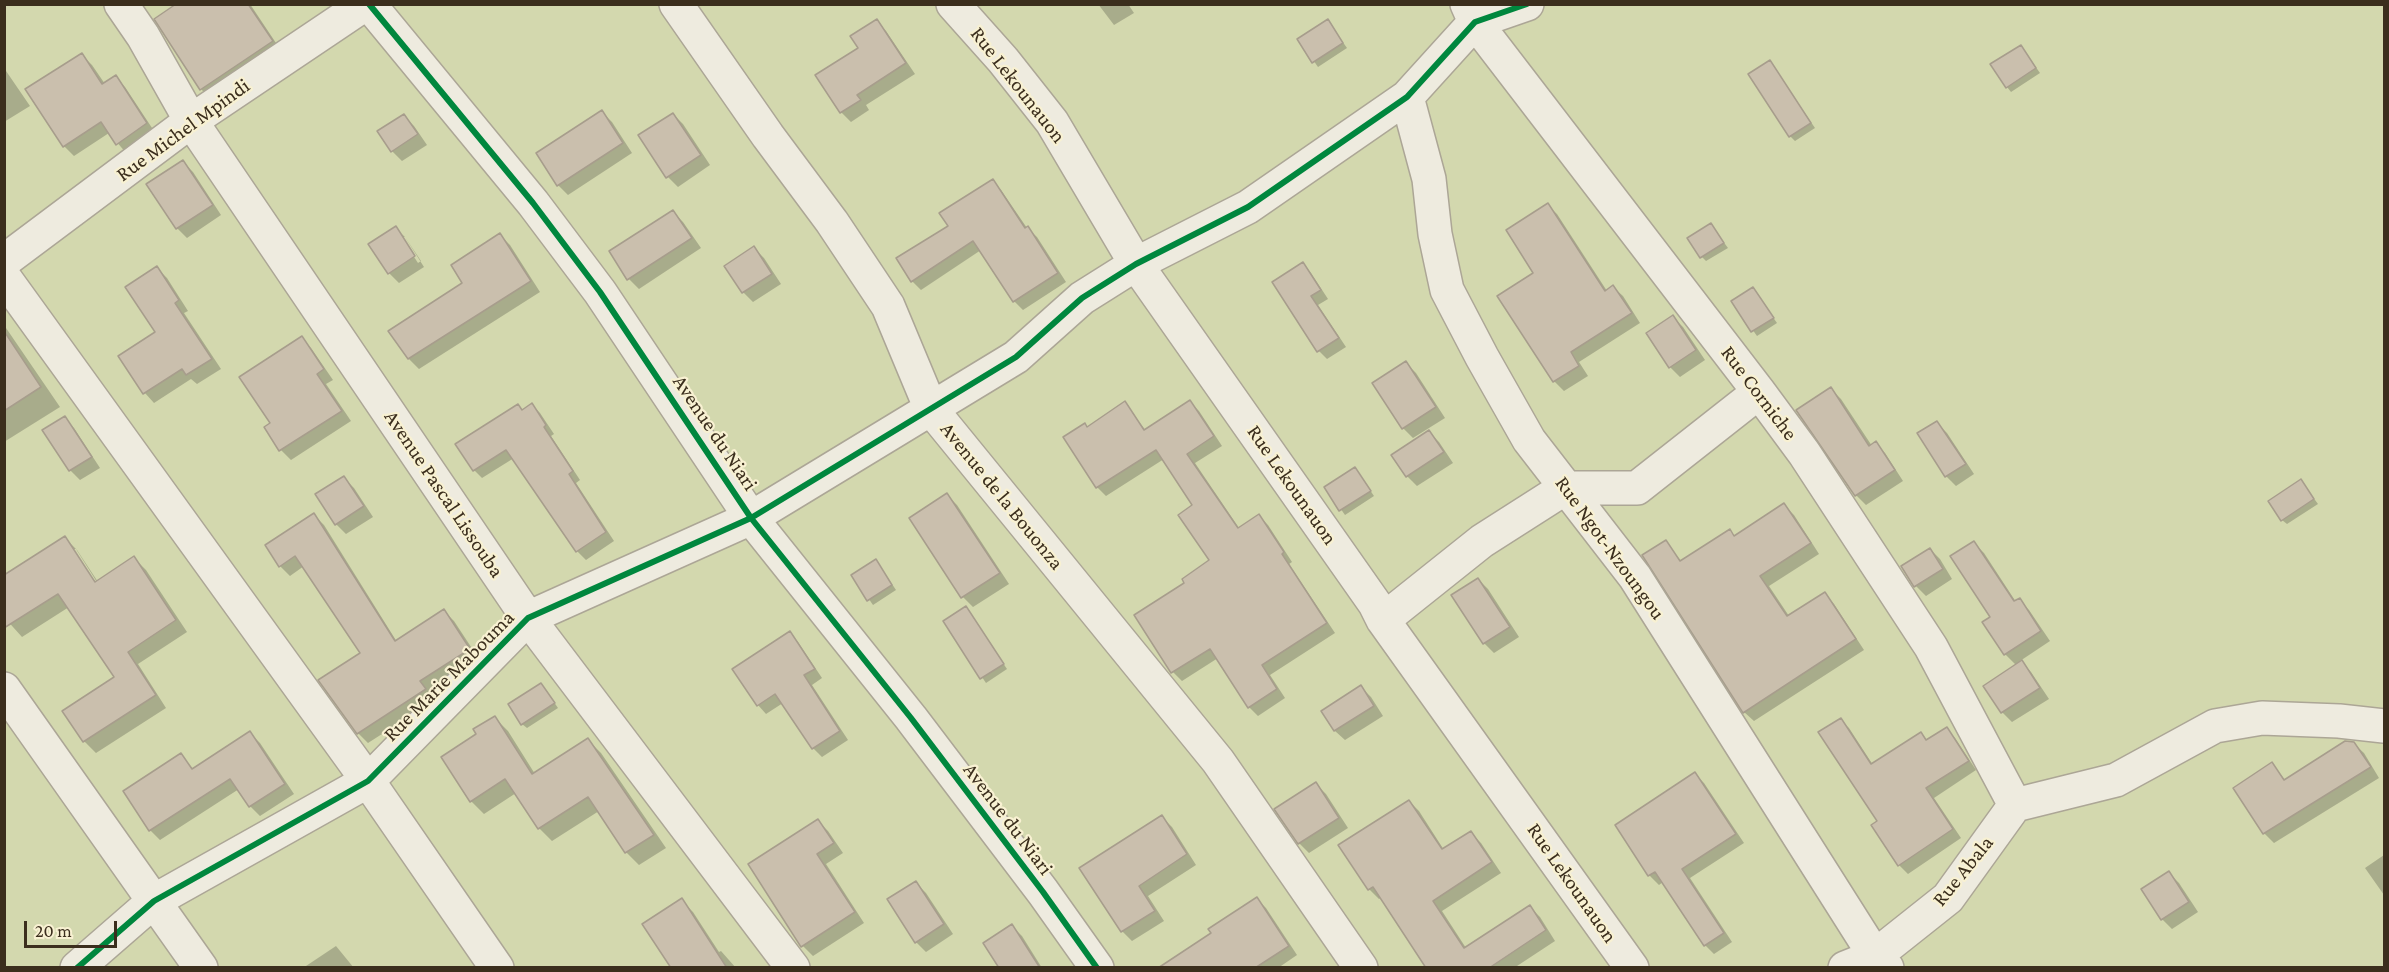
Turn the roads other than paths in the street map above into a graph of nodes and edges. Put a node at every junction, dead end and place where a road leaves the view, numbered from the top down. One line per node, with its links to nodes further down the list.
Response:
1 (121, 4): 8 (street, Avenue Pascal Lissouba)
2 (367, 4): 8 (street, Rue Michel Mpindi); 15 (street, Avenue du Niari)
3 (676, 4): 13 (street, Avenue de la Bouonza)
4 (953, 4): 10 (street, Rue Lekounauon)
5 (1527, 4): 6 (street)
6 (1471, 13): 7 (street, Rue Marie Mabouma); 12 (street, Rue Corniche)
7 (1407, 97): 10 (street, Rue Marie Mabouma); 14 (street, Rue Ngot-Nzoungou)
8 (192, 121): 9 (street, Rue Michel Mpindi); 16 (street, Avenue Pascal Lissouba)
9 (4, 261)
10 (1136, 264): 13 (street, Rue Marie Mabouma); 17 (street, Rue Lekounauon)
11 (4, 277): 20 (street)
12 (1759, 392): 14 (street); 21 (street, Rue Corniche)
13 (931, 409): 15 (street, Rue Marie Mabouma); 29 (street, Avenue de la Bouonza)
14 (1565, 488): 17 (street); 23 (street, Rue Ngot-Nzoungou)
15 (751, 518): 16 (street, Rue Marie Mabouma); 28 (street, Avenue du Niari)
16 (528, 618): 20 (street, Rue Marie Mabouma); 27 (street, Avenue Pascal Lissouba)
17 (1383, 620): 30 (street, Rue Lekounauon)
18 (4, 689): 22 (street)
19 (2385, 726): 21 (street)
20 (368, 781): 22 (street, Rue Marie Mabouma); 26 (street)
21 (2015, 805): 23 (street, Rue Abala)
22 (154, 902): 24 (street, Rue Marie Mabouma); 25 (street)
23 (1881, 962): 31 (street, Rue Abala)
24 (77, 968)
25 (201, 968)
26 (497, 968)
27 (793, 968)
28 (1097, 968)
29 (1361, 968)
30 (1632, 968)
31 (1845, 968)

